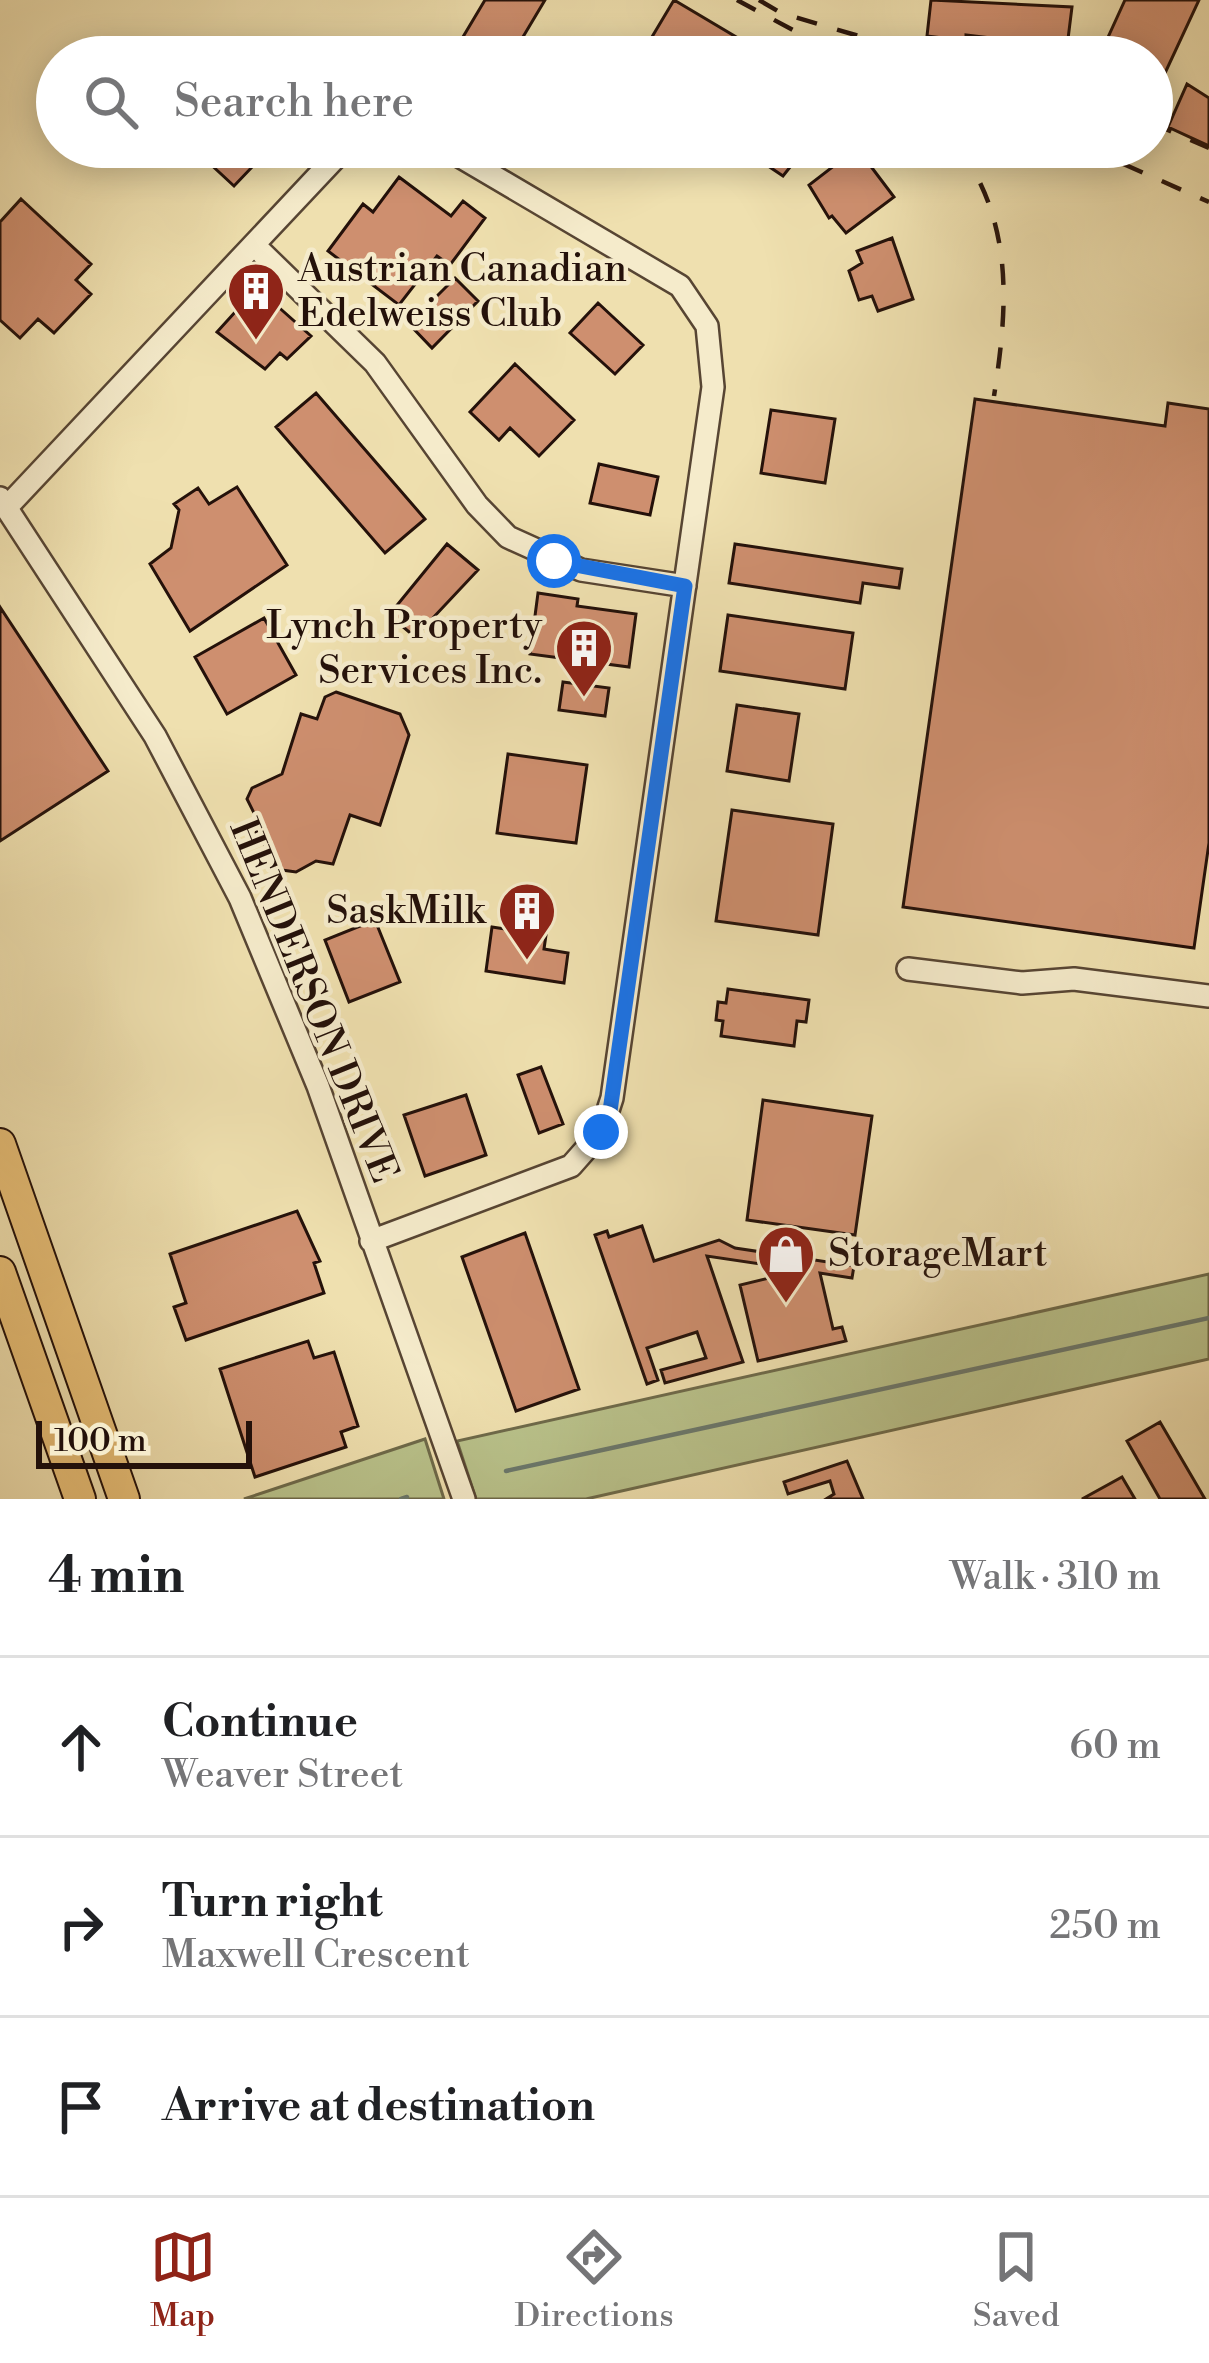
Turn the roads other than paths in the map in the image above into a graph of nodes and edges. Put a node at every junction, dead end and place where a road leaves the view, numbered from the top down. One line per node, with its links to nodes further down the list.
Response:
1 (326, 168): 3 (street)
2 (481, 168): 5 (street)
3 (254, 245): 4 (street); 5 (street)
4 (3, 502): 9 (street, HENDERSON DRIVE)
5 (685, 586): 9 (street)
6 (908, 968): 7 (street)
7 (1209, 996)
8 (0, 1144): 12 (highway)
9 (370, 1241): 13 (street, HENDERSON DRIVE)
10 (0, 1272): 11 (highway)
11 (80, 1499)
12 (124, 1499)
13 (464, 1499)

